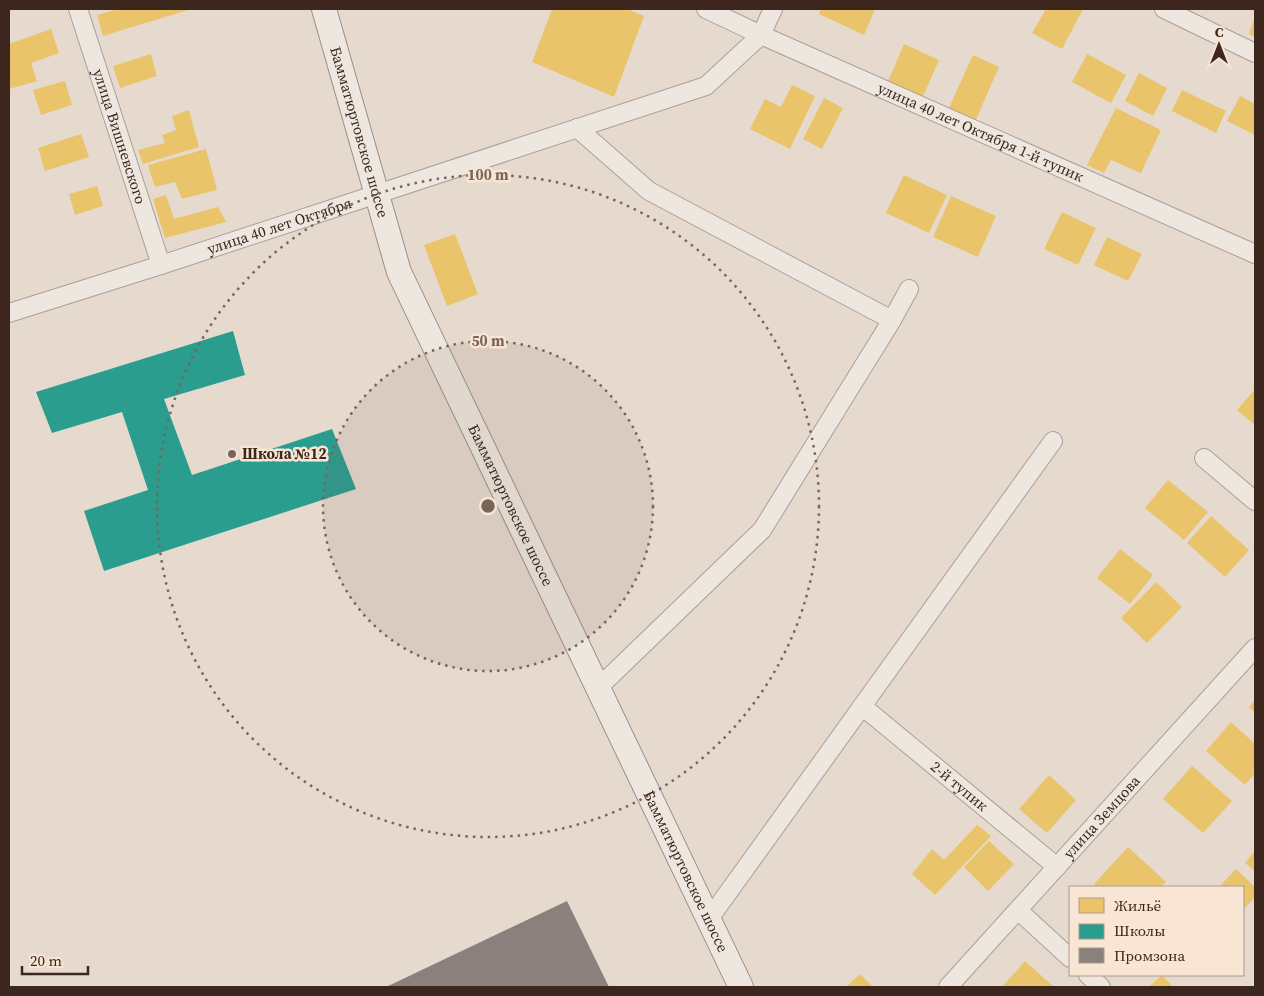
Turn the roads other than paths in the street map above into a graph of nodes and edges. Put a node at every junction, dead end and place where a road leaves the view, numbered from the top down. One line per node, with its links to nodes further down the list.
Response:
1 (78, 9): 11 (street, улица Вишневского)
2 (324, 9): 9 (street, Бамматюртовское шоссе)
3 (706, 9): 6 (street, улица 40 лет Октября 1-й тупик)
4 (773, 9): 6 (street, улица 40 лет Октября)
5 (1164, 9): 7 (street)
6 (761, 35): 8 (street, улица 40 лет Октября); 10 (street, улица 40 лет Октября 1-й тупик)
7 (1255, 53)
8 (577, 128): 9 (street, улица 40 лет Октября); 14 (street)
9 (377, 194): 11 (street, улица 40 лет Октября); 19 (street, Бамматюртовское шоссе)
10 (1255, 254)
11 (161, 264): 13 (street, улица 40 лет Октября)
12 (909, 289): 14 (street)
13 (9, 313)
14 (892, 320): 19 (street)
15 (1053, 441): 20 (street)
16 (1204, 458): 17 (street)
17 (1255, 501)
18 (1255, 648): 21 (street, улица Земцова)
19 (598, 688): 23 (street, Бамматюртовское шоссе)
20 (862, 706): 21 (street, 2-й тупик); 23 (street)
21 (1057, 867): 22 (street, улица Земцова)
22 (1018, 910): 24 (street); 27 (street, улица Земцова)
23 (708, 919): 26 (street, Бамматюртовское шоссе)
24 (1069, 957)
25 (1089, 976): 28 (street)
26 (742, 987)
27 (948, 987)
28 (1101, 987)

